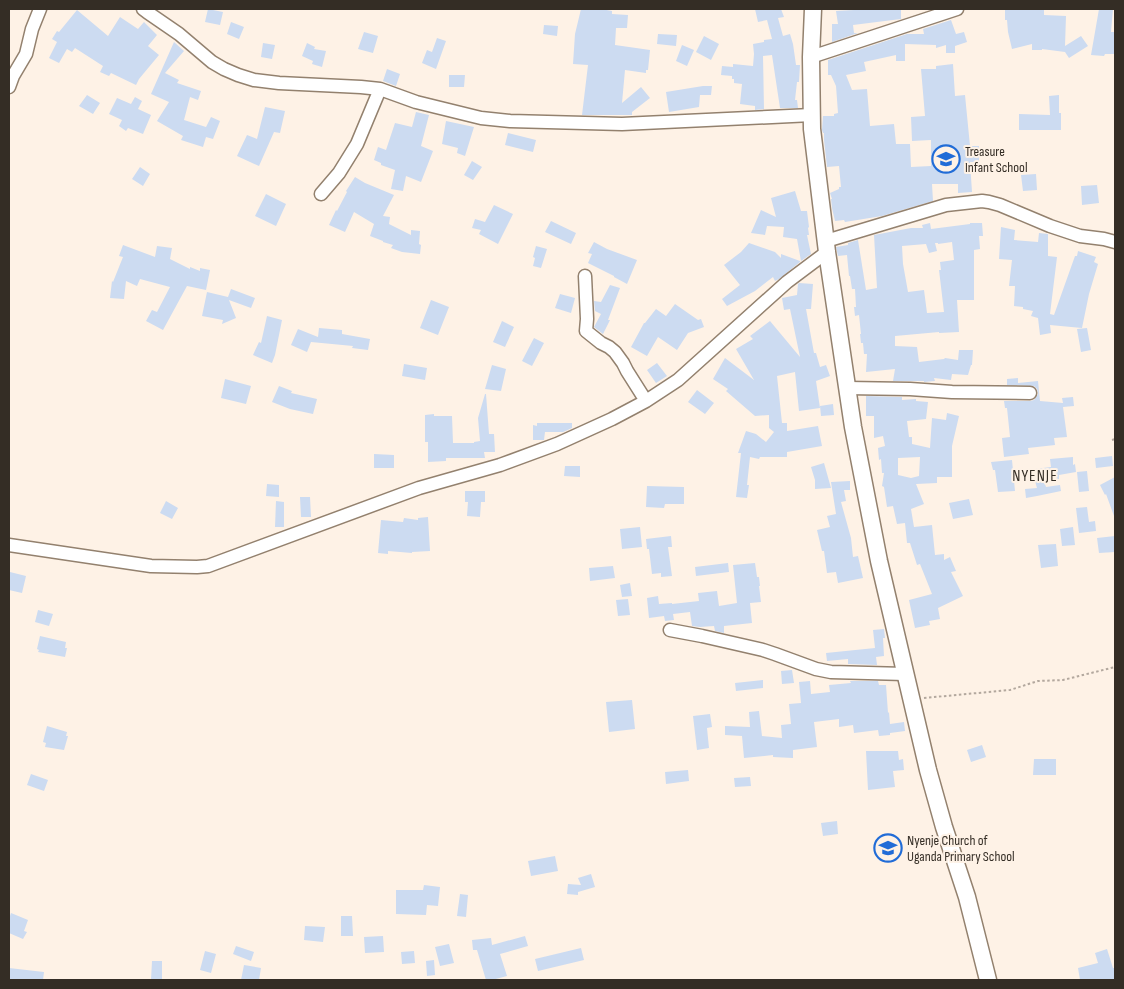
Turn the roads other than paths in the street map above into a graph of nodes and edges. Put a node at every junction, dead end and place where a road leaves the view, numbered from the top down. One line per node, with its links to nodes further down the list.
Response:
1 (40, 9): 6 (street)
2 (144, 9): 7 (street)
3 (813, 9): 5 (street)
4 (957, 9): 5 (street)
5 (811, 57): 8 (street)
6 (9, 87)
7 (380, 89): 8 (street); 9 (street)
8 (812, 115): 11 (street)
9 (321, 194)
10 (1115, 242): 11 (street)
11 (826, 246): 13 (street); 15 (street)
12 (585, 276): 15 (street)
13 (847, 388): 14 (street); 18 (street)
14 (1030, 393)
15 (646, 401): 16 (street)
16 (9, 545)
17 (670, 630): 18 (street)
18 (905, 674): 19 (street)
19 (988, 980)

